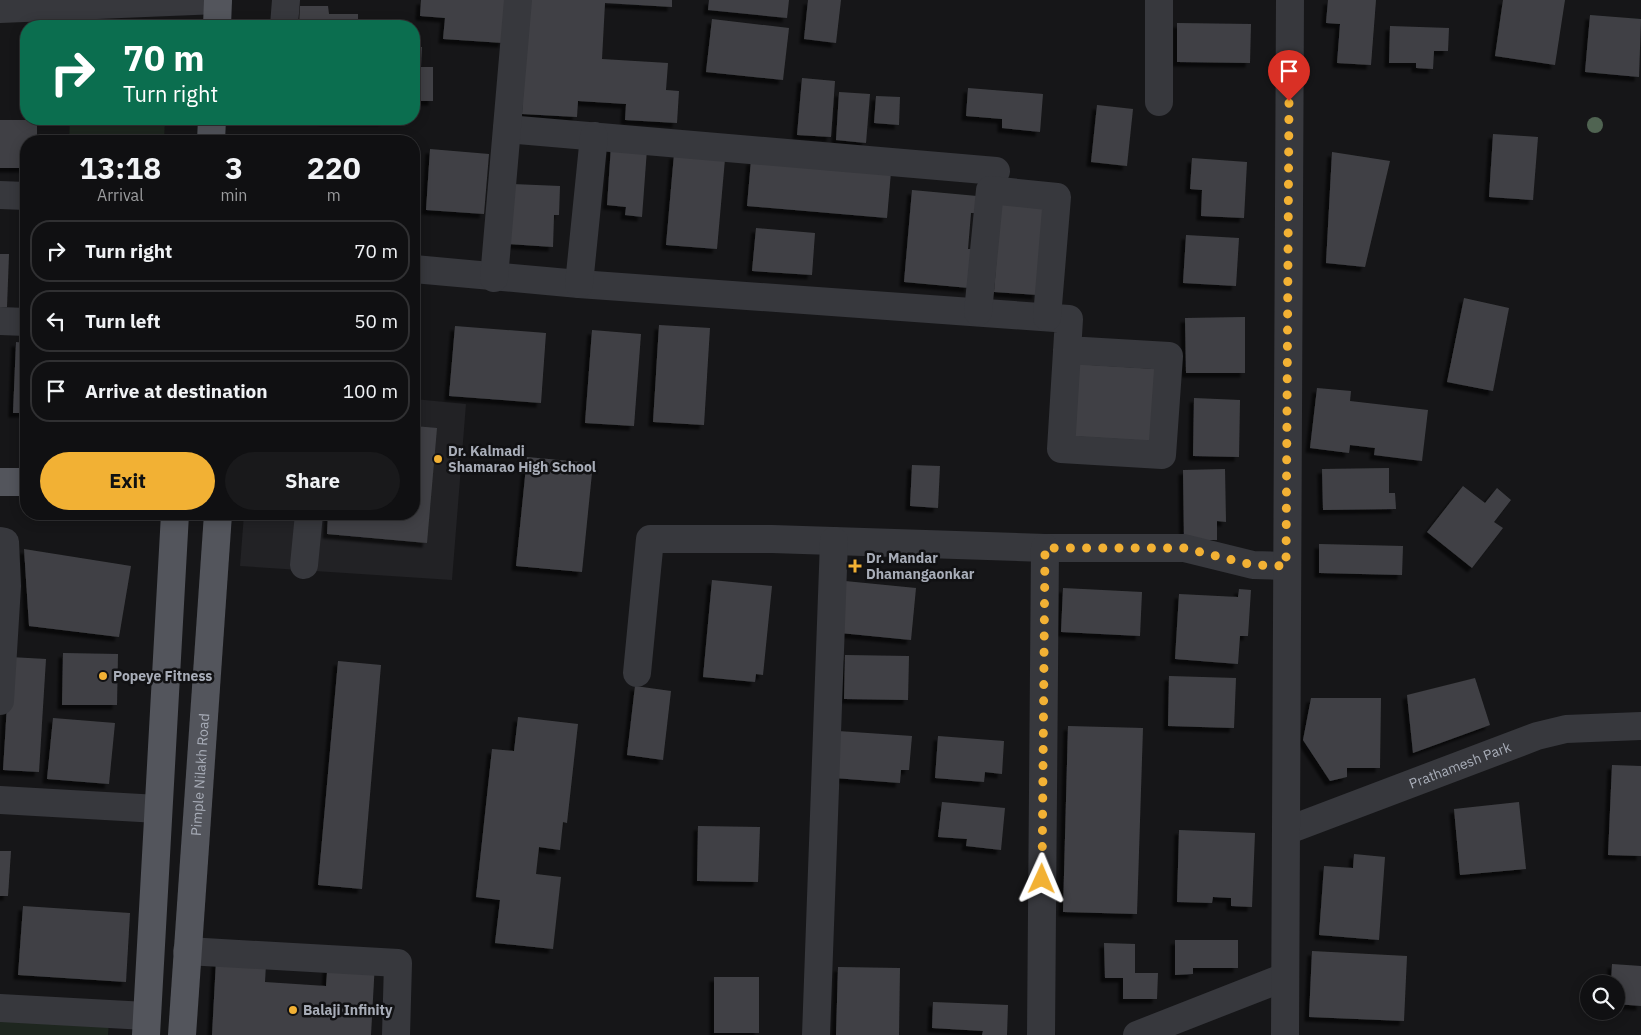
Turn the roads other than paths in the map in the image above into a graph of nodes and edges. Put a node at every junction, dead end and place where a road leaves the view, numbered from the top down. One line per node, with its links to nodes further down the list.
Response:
1 (200, 0): 2 (street); 7 (street)
2 (218, 0): 8 (main road)
3 (286, 0): 9 (street)
4 (518, 0): 11 (street)
5 (1159, 0): 10 (street)
6 (1290, 0): 33 (street)
7 (0, 9)
8 (217, 20)
9 (284, 20)
10 (1159, 102)
11 (506, 128): 12 (street); 17 (street)
12 (594, 136): 13 (street); 18 (street)
13 (996, 170)
14 (0, 195): 15 (street)
15 (20, 196)
16 (420, 271): 17 (street)
17 (494, 278): 18 (street)
18 (579, 284): 19 (street)
19 (978, 312): 20 (street); 20 (street)
20 (1047, 317): 23 (street)
21 (0, 322): 22 (street)
22 (20, 322)
23 (1067, 350): 23 (street)
24 (0, 482): 25 (main road)
25 (20, 482)
26 (175, 520): 38 (main road)
27 (218, 520): 40 (main road, Pimple Nilakh Road)
28 (308, 520): 32 (street)
29 (0, 541): 35 (street)
30 (834, 541): 31 (street); 34 (street); 46 (street)
31 (1045, 548): 33 (street); 47 (street)
32 (304, 565)
33 (1286, 566): 39 (street)
34 (637, 673)
35 (0, 701)
36 (1641, 726): 39 (street, Prathamesh Park)
37 (0, 800): 38 (street)
38 (158, 809): 43 (main road)
39 (1286, 830): 41 (street)
40 (187, 952): 44 (main road, Pimple Nilakh Road); 45 (street)
41 (1285, 978): 48 (street); 49 (street)
42 (0, 1008): 43 (street)
43 (146, 1026)
44 (182, 1035)
45 (396, 1035)
46 (816, 1035)
47 (1041, 1035)
48 (1137, 1035)
49 (1285, 1035)

